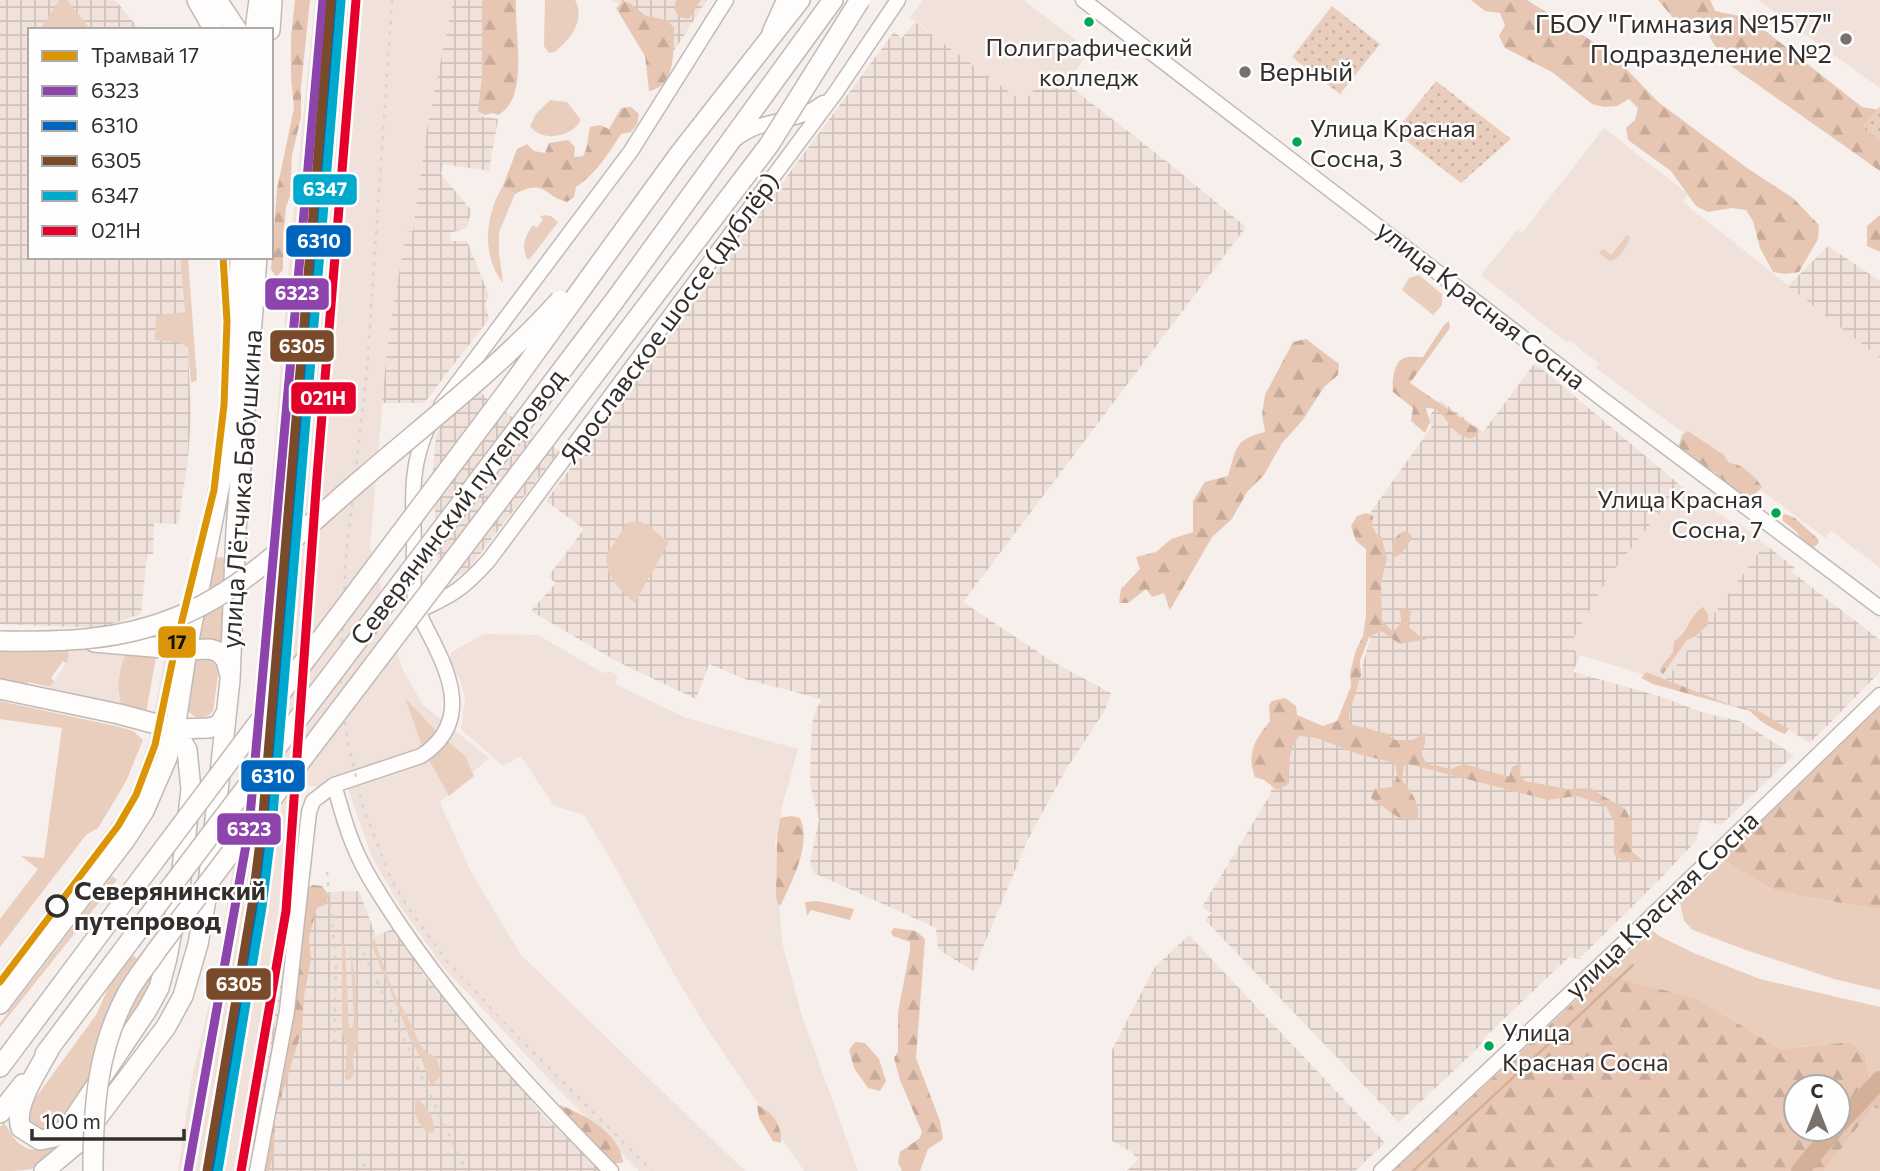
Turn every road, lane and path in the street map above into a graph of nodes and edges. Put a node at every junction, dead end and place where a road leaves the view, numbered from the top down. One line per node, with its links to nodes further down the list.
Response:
1 (197, 0): 12 (main road)
2 (217, 0): 13 (main road)
3 (260, 0): 14 (main road)
4 (272, 0): 15 (main road)
5 (726, 0): 23 (street)
6 (784, 0): 16 (street)
7 (798, 0): 16 (main road, Северянинский путепровод)
8 (833, 0): 18 (main road, Северянинский путепровод)
9 (860, 0): 37 (main road, bridge)
10 (898, 0): 17 (street, Ярославское шоссе (дублёр))
11 (1083, 0): 22 (street, улица Красная Сосна)
12 (213, 28)
13 (235, 28)
14 (256, 28)
15 (270, 28)
16 (763, 46): 21 (main road, Северянинский путепровод)
17 (836, 92): 18 (street); 23 (street, Ярославское шоссе (дублёр))
18 (727, 145): 33 (main road, Северянинский путепровод, bridge)
19 (240, 259): 25 (main road, улица Лётчика Бабушкина)
20 (257, 259): 26 (main road, улица Лётчика Бабушкина)
21 (595, 270): 24 (main road, bridge); 34 (main road, Северянинский путепровод, bridge)
22 (1880, 608)
23 (421, 617): 31 (street)
24 (0, 638): 25 (main road)
25 (187, 650): 26 (main road); 30 (main road, улица Лётчика Бабушкина)
26 (230, 680): 29 (main road, улица Лётчика Бабушкина)
27 (0, 689): 30 (main road)
28 (1880, 695): 40 (street, улица Красная Сосна)
29 (226, 713): 30 (main road); 36 (main road, улица Лётчика Бабушкина)
30 (174, 729): 32 (main road, улица Лётчика Бабушкина); 33 (main road)
31 (334, 785): 38 (street); 39 (street)
32 (0, 1004)
33 (51, 1046): 35 (main road)
34 (0, 1067)
35 (0, 1113)
36 (44, 1171)
37 (93, 1171)
38 (257, 1171)
39 (611, 1171)
40 (1381, 1171)

